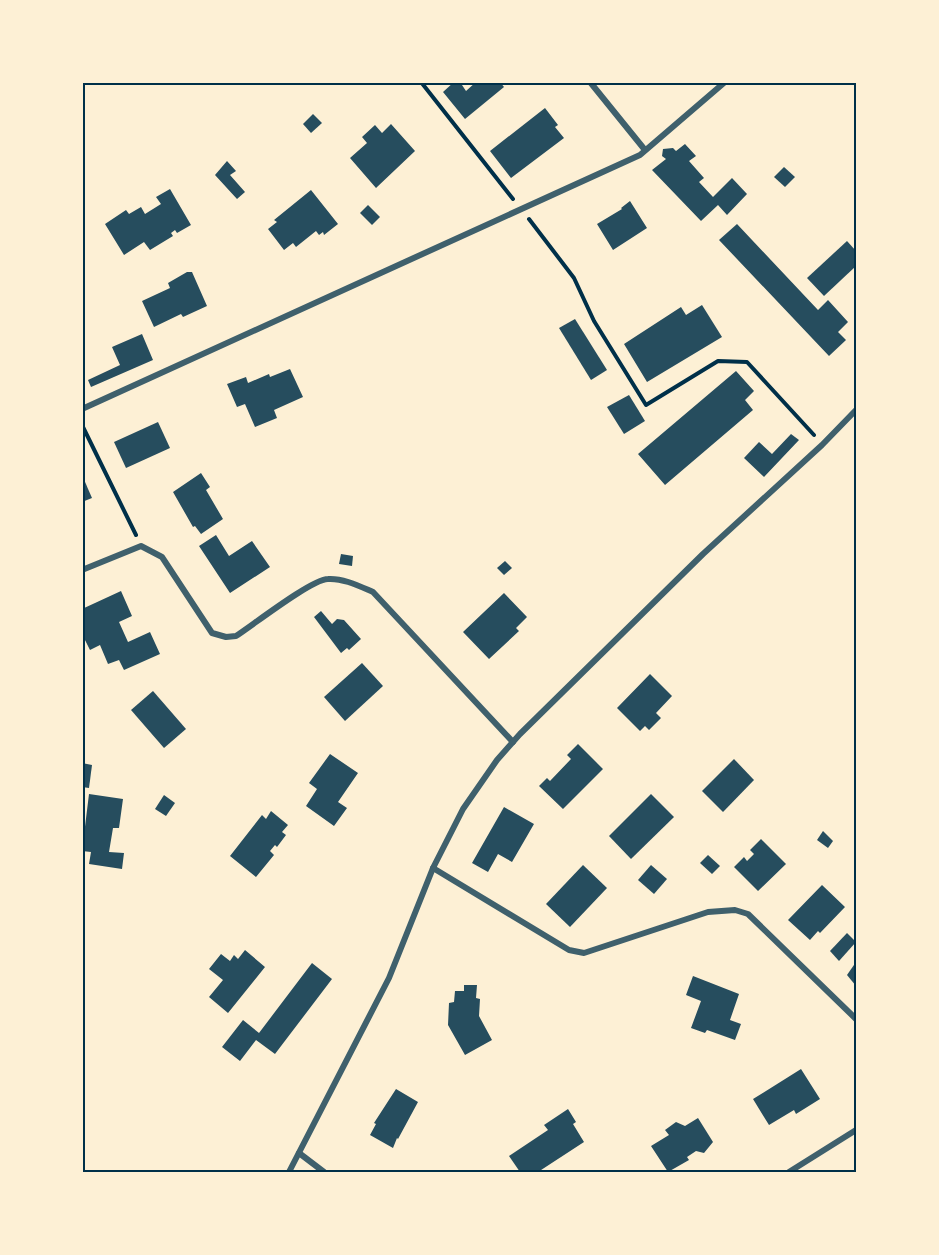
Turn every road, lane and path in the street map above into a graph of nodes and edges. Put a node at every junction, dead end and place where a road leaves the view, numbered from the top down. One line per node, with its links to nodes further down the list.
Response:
1 (421, 82): 5 (path)
2 (590, 82): 4 (street)
3 (725, 82): 4 (street)
4 (645, 150): 5 (street)
5 (522, 210): 6 (street); 9 (path)
6 (82, 409)
7 (856, 410): 9 (street)
8 (82, 424): 10 (path)
9 (822, 445): 12 (street)
10 (141, 546): 11 (street); 12 (street)
11 (82, 570)
12 (513, 742): 13 (street)
13 (433, 868): 14 (street); 16 (street)
14 (856, 1019)
15 (856, 1130): 19 (street)
16 (299, 1153): 17 (street); 18 (street)
17 (289, 1173)
18 (324, 1173)
19 (789, 1173)

